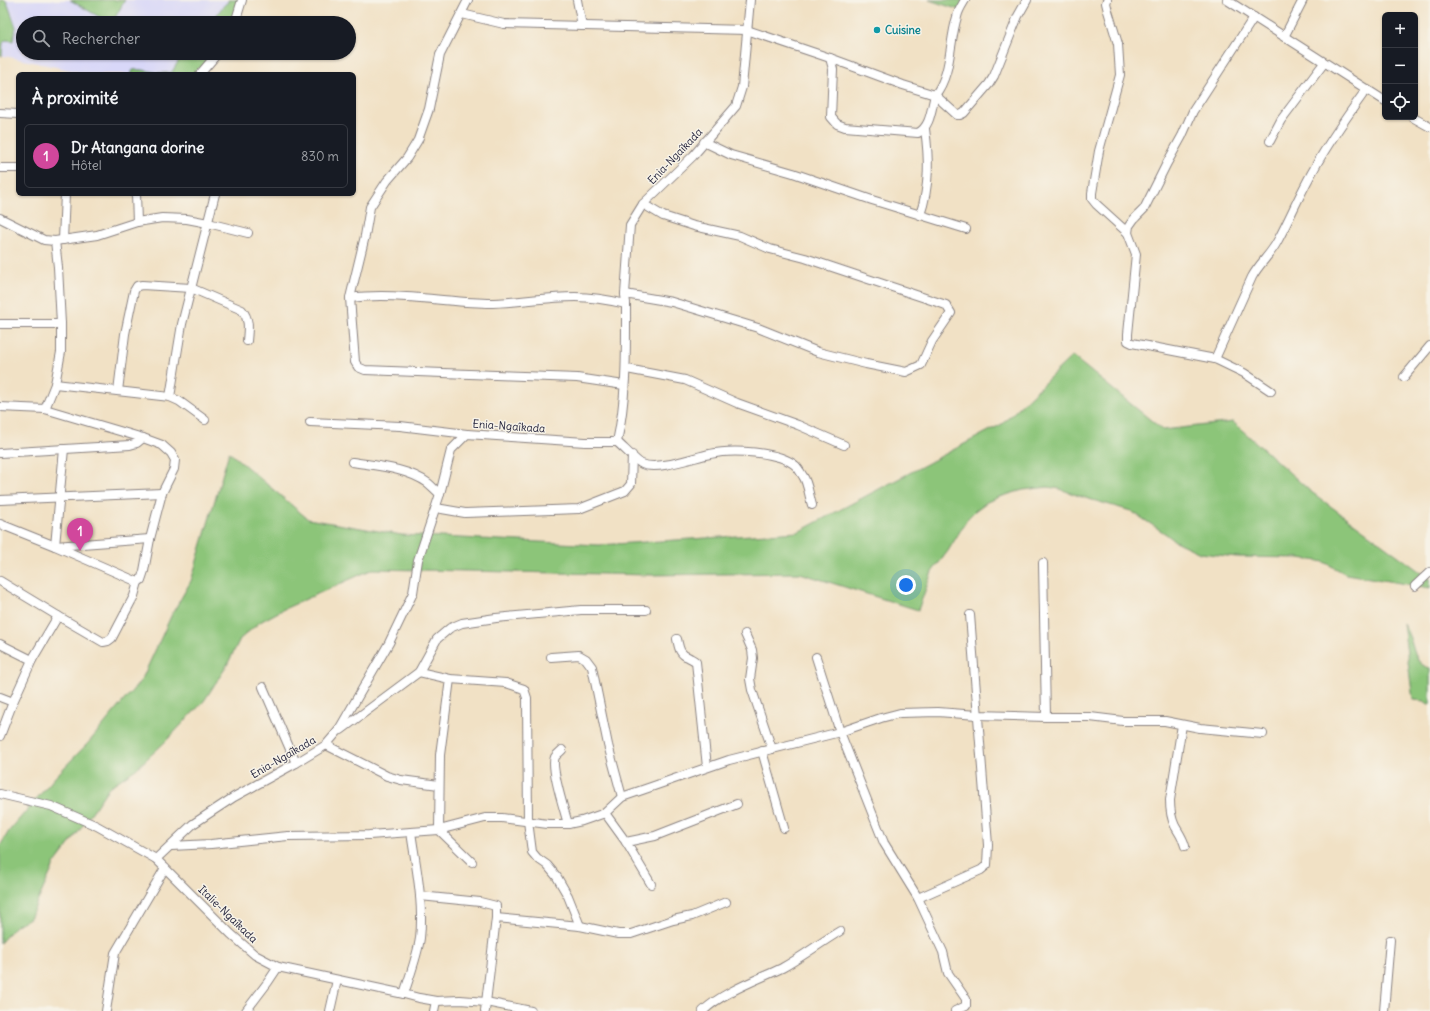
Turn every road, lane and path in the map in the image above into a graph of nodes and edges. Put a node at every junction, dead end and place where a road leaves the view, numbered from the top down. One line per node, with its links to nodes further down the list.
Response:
1 (242, 0): 11 (street)
2 (468, 0): 10 (street)
3 (577, 0): 13 (street)
4 (750, 0): 14 (street, Enia-Ngaîkada)
5 (965, 0): 21 (street)
6 (1027, 0): 21 (street)
7 (1107, 0): 42 (street)
8 (1227, 0): 12 (street)
9 (1303, 0): 15 (street)
10 (462, 14): 13 (street); 46 (street)
11 (237, 16)
12 (1254, 17): 15 (street); 42 (street)
13 (582, 26): 14 (street)
14 (747, 30): 16 (street); 29 (street, Enia-Ngaîkada)
15 (1284, 37): 18 (street)
16 (830, 58): 21 (street); 27 (street)
17 (212, 60): 19 (street)
18 (1324, 62): 20 (street); 28 (street)
19 (202, 72)
20 (1366, 90): 22 (street); 52 (street)
21 (935, 95): 27 (street)
22 (1382, 99)
23 (0, 113): 24 (street)
24 (16, 114)
25 (1417, 120): 26 (street)
26 (1430, 127)
27 (924, 129): 36 (street)
28 (1270, 141)
29 (704, 142): 35 (street, Enia-Ngaîkada); 36 (street)
30 (0, 168): 31 (street)
31 (16, 168)
32 (65, 196): 43 (street)
33 (136, 196): 38 (street)
34 (215, 196): 39 (street)
35 (643, 204): 45 (street, Enia-Ngaîkada); 45 (street)
36 (920, 215): 40 (street)
37 (0, 218): 43 (street)
38 (137, 222): 39 (street); 43 (street)
39 (208, 223): 41 (street); 44 (street)
40 (966, 229)
41 (248, 233)
42 (1128, 233): 52 (street)
43 (59, 241): 49 (street)
44 (191, 288): 50 (street); 57 (street); 59 (street)
45 (624, 294): 47 (street, Enia-Ngaîkada)
46 (350, 298): 47 (street); 56 (street)
47 (626, 304): 53 (street, Enia-Ngaîkada)
48 (0, 324): 49 (street)
49 (61, 324): 55 (street)
50 (247, 341)
51 (1430, 346): 54 (street)
52 (1215, 359): 58 (street)
53 (627, 370): 56 (street, Enia-Ngaîkada); 67 (street)
54 (1404, 377)
55 (55, 384): 57 (street); 61 (street)
56 (624, 385): 66 (street, Enia-Ngaîkada)
57 (118, 391): 59 (street)
58 (1271, 391)
59 (170, 397): 62 (street)
60 (0, 407): 61 (street)
61 (45, 409): 65 (street)
62 (205, 420)
63 (310, 422): 64 (street)
64 (467, 434): 66 (street, Enia-Ngaîkada); 73 (street, Enia-Ngaîkada)
65 (143, 438): 68 (street); 72 (street)
66 (617, 442): 70 (street)
67 (844, 445)
68 (64, 449): 69 (street); 74 (street)
69 (0, 453)
70 (632, 455): 76 (street); 77 (street)
71 (352, 462): 73 (street)
72 (162, 493): 74 (street); 79 (street)
73 (440, 494): 77 (street, Enia-Ngaîkada)
74 (60, 497): 75 (street); 80 (street)
75 (0, 500)
76 (812, 504)
77 (436, 508): 103 (street, Enia-Ngaîkada)
78 (0, 524): 80 (street)
79 (150, 538): 80 (street); 84 (street)
80 (55, 546): 84 (street)
81 (1043, 563): 101 (street)
82 (1430, 572): 85 (street)
83 (0, 581): 88 (street)
84 (138, 582): 88 (street)
85 (1415, 586)
86 (646, 610): 95 (street)
87 (970, 615): 100 (street)
88 (58, 616): 94 (street)
89 (745, 634): 108 (street)
90 (677, 639): 112 (street)
91 (0, 644): 94 (street)
92 (551, 657): 115 (street)
93 (816, 657): 104 (street)
94 (32, 660): 99 (street)
95 (419, 672): 96 (street); 103 (street)
96 (450, 679): 113 (street); 118 (street)
97 (264, 687): 111 (street)
98 (0, 697): 99 (street)
99 (13, 702): 106 (street)
100 (977, 715): 101 (street); 104 (street); 131 (street)
101 (1046, 717): 102 (street)
102 (1182, 725): 105 (street); 125 (street)
103 (338, 731): 107 (street, Enia-Ngaîkada)
104 (840, 732): 108 (street); 131 (street)
105 (1263, 734)
106 (0, 736)
107 (326, 745): 111 (street, Enia-Ngaîkada); 113 (street)
108 (772, 749): 110 (street)
109 (562, 750): 119 (street)
110 (762, 751): 112 (street); 120 (street)
111 (296, 763): 124 (street, Enia-Ngaîkada)
112 (707, 767): 115 (street)
113 (439, 785): 121 (street)
114 (0, 794): 126 (street, Italie-Ngaîkada)
115 (622, 797): 117 (street)
116 (737, 804): 123 (street)
117 (606, 813): 119 (street); 123 (street)
118 (528, 821): 119 (street); 121 (street); 134 (street)
119 (568, 824)
120 (784, 828)
121 (439, 830): 122 (street); 127 (street)
122 (411, 832): 124 (street); 130 (street)
123 (626, 842): 129 (street)
124 (171, 846): 126 (street, Enia-Ngaîkada)
125 (1185, 846)
126 (156, 859): 128 (street, Italie-Ngaîkada)
127 (472, 862)
128 (165, 868): 137 (street, Italie-Ngaîkada); 142 (street)
129 (651, 884)
130 (420, 896): 133 (street); 139 (street)
131 (918, 898): 149 (street)
132 (726, 902): 134 (street)
133 (496, 918): 134 (street); 141 (street)
134 (580, 926)
135 (840, 931): 148 (street)
136 (1390, 940): 150 (street)
137 (278, 967): 138 (street, Italie-Ngaîkada); 143 (street)
138 (337, 980): 139 (street, Italie-Ngaîkada); 144 (street)
139 (404, 994): 140 (street, Italie-Ngaîkada)
140 (436, 1001): 141 (street, Italie-Ngaîkada); 145 (street)
141 (486, 1002): 146 (street); 147 (street, Italie-Ngaîkada)
142 (106, 1011)
143 (246, 1011)
144 (330, 1011)
145 (434, 1011)
146 (485, 1011)
147 (531, 1011)
148 (703, 1011)
149 (955, 1011)
150 (1384, 1011)

